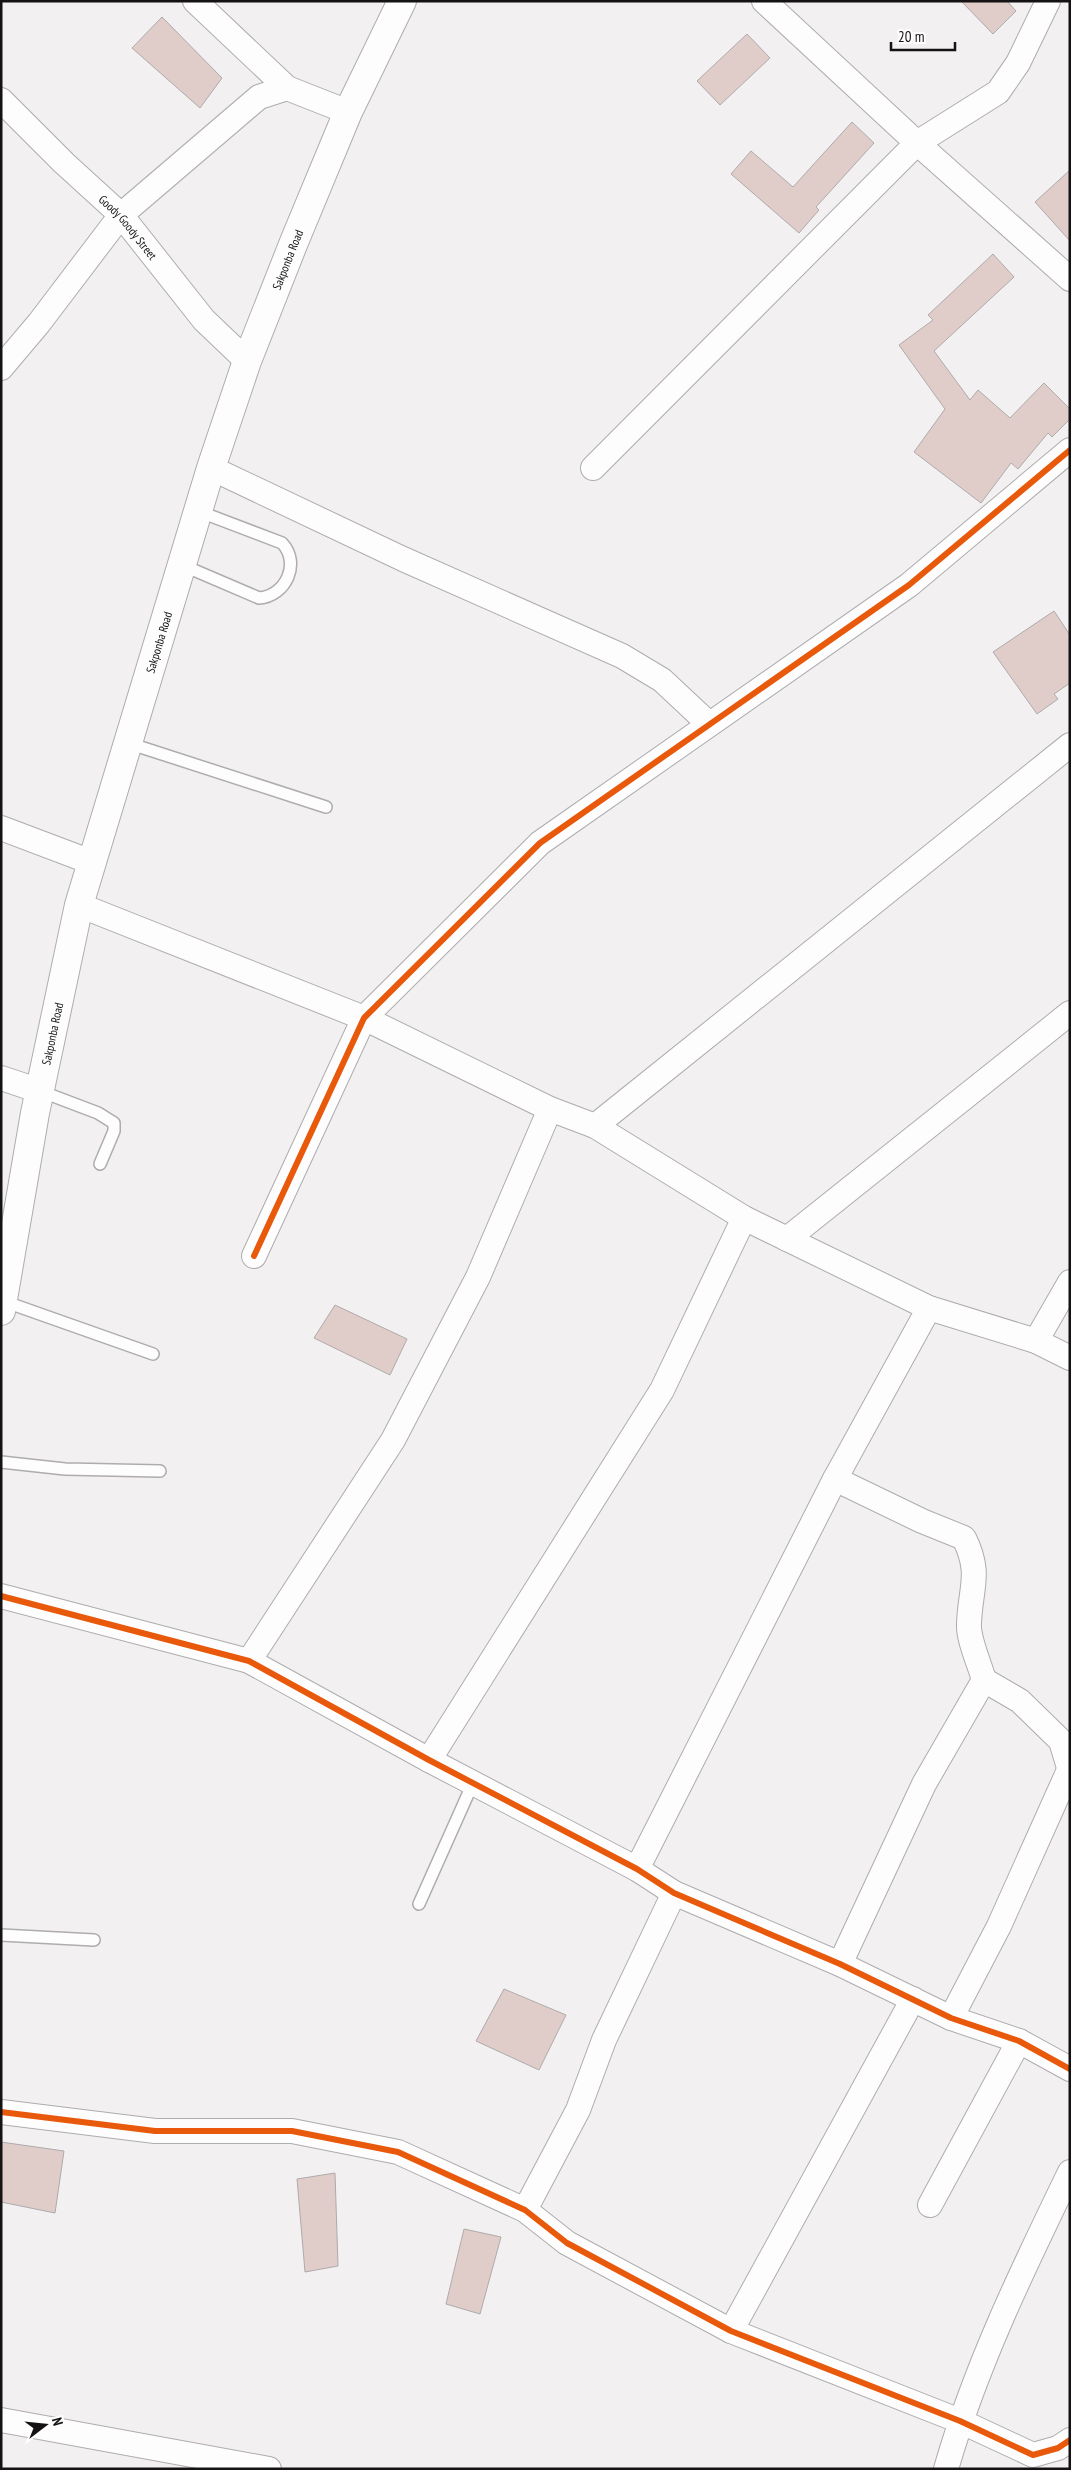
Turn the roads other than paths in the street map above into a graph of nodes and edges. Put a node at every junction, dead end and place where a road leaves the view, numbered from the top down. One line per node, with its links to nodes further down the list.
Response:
1 (195, 1): 5 (street)
2 (402, 1): 7 (main road, Sakponba Road)
3 (764, 1): 8 (street)
4 (1048, 1): 8 (street)
5 (287, 88): 7 (street); 9 (street)
6 (1, 100): 9 (street, Goody Goody Street)
7 (348, 112): 11 (main road, Sakponba Road)
8 (917, 143): 10 (street); 15 (street)
9 (120, 215): 11 (street, Goody Goody Street); 12 (street)
10 (1070, 279)
11 (247, 361): 14 (main road, Sakponba Road)
12 (1, 368)
13 (1070, 450): 18 (street)
14 (211, 468): 16 (main road, Sakponba Road); 18 (street)
15 (594, 468)
16 (198, 511): 17 (main road, Sakponba Road); 17 (lane)
17 (182, 565): 19 (main road, Sakponba Road)
18 (709, 724): 26 (street)
19 (128, 743): 21 (lane); 23 (main road, Sakponba Road)
20 (1070, 745): 30 (street)
21 (326, 807)
22 (1, 828): 23 (street)
23 (91, 862): 24 (main road, Sakponba Road)
24 (79, 905): 26 (street); 28 (main road, Sakponba Road)
25 (1070, 1013): 33 (street)
26 (364, 1018): 29 (street); 34 (street)
27 (1, 1078): 28 (street)
28 (40, 1090): 31 (lane); 36 (main road, Sakponba Road)
29 (550, 1109): 30 (street); 45 (street)
30 (595, 1126): 32 (street)
31 (100, 1164)
32 (744, 1218): 33 (street); 47 (street)
33 (787, 1238): 37 (street)
34 (254, 1256)
35 (1070, 1282): 38 (street)
36 (2, 1306): 39 (lane)
37 (929, 1308): 38 (street); 43 (street)
38 (1036, 1341): 40 (street)
39 (153, 1354)
40 (1070, 1358)
41 (1, 1462): 42 (lane)
42 (160, 1472)
43 (835, 1479): 46 (street); 50 (street)
44 (1, 1596): 45 (street)
45 (250, 1662): 47 (street)
46 (984, 1680): 48 (street); 55 (street)
47 (429, 1760): 49 (street)
48 (1069, 1770): 57 (street)
49 (473, 1783): 50 (street); 52 (lane)
50 (637, 1869): 51 (street)
51 (674, 1893): 55 (street); 63 (street)
52 (419, 1904)
53 (1, 1935): 54 (lane)
54 (94, 1940)
55 (840, 1964): 56 (street)
56 (913, 1999): 57 (street); 64 (street)
57 (951, 2018): 58 (street)
58 (1019, 2041): 59 (street); 62 (street)
59 (1070, 2070)
60 (1, 2112): 63 (street)
61 (1070, 2172): 66 (street)
62 (930, 2205)
63 (525, 2210): 64 (street)
64 (731, 2331): 66 (street)
65 (1, 2420): 68 (street)
66 (960, 2421): 67 (street); 69 (street)
67 (1070, 2440)
68 (269, 2469)
69 (946, 2469)

